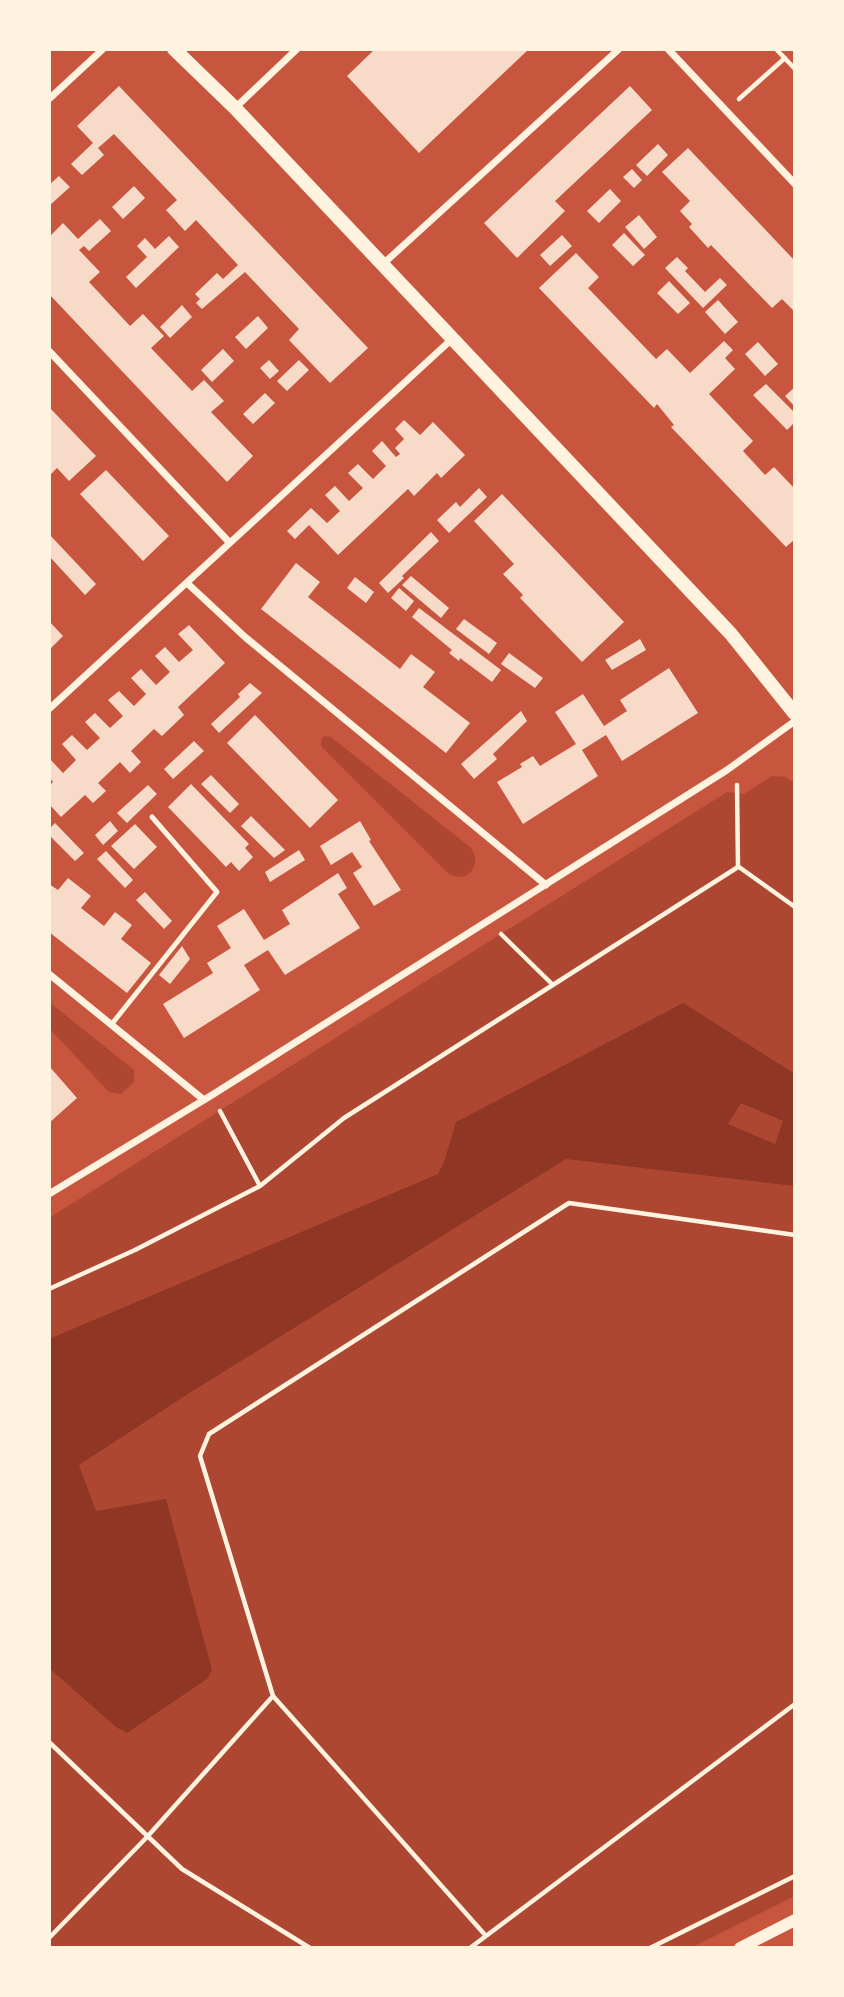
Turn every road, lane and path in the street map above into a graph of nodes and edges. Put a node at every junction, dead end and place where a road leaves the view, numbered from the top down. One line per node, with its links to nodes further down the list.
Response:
1 (103, 49): 9 (street)
2 (174, 49): 10 (main road)
3 (297, 49): 10 (street)
4 (620, 49): 13 (street)
5 (668, 49): 11 (street)
6 (776, 49): 7 (path)
7 (785, 58): 8 (path); 11 (path)
8 (795, 69)
9 (49, 99)
10 (235, 108): 13 (main road)
11 (726, 111): 12 (street)
12 (795, 184)
13 (383, 264): 14 (main road)
14 (452, 339): 16 (street); 19 (main road)
15 (49, 351): 16 (street)
16 (229, 542): 17 (street)
17 (187, 583): 18 (street); 24 (street)
18 (49, 709)
19 (795, 714)
20 (795, 721): 21 (street)
21 (727, 770): 23 (path); 24 (street)
22 (152, 817): 29 (lane)
23 (738, 867): 25 (path); 28 (path)
24 (546, 885): 26 (street)
25 (795, 907)
26 (488, 921): 28 (path); 30 (street)
27 (49, 974): 29 (street)
28 (553, 985): 32 (path)
29 (111, 1026): 31 (street)
30 (212, 1095): 31 (street); 32 (path)
31 (204, 1100): 33 (street)
32 (260, 1186): 35 (path)
33 (49, 1194)
34 (795, 1235): 36 (path)
35 (49, 1289)
36 (273, 1696): 39 (path); 42 (path)
37 (795, 1704): 42 (path)
38 (49, 1742): 39 (path)
39 (147, 1837): 43 (path); 44 (path)
40 (795, 1876): 46 (path)
41 (795, 1920): 47 (street)
42 (486, 1936): 45 (path)
43 (49, 1938)
44 (310, 1948)
45 (470, 1948)
46 (650, 1948)
47 (740, 1948)

